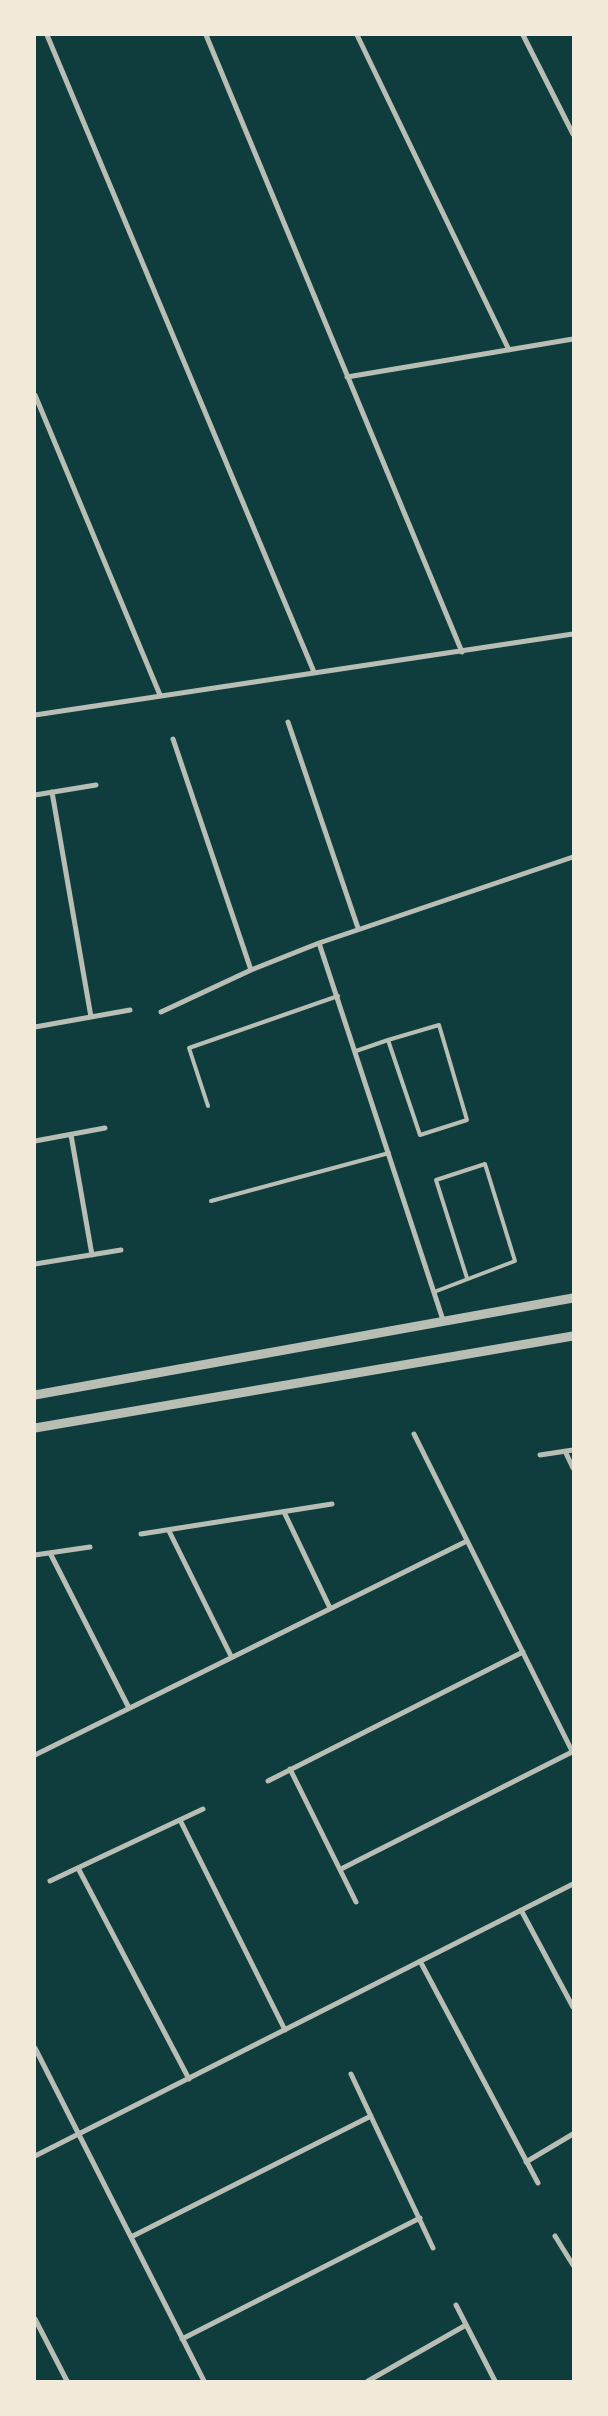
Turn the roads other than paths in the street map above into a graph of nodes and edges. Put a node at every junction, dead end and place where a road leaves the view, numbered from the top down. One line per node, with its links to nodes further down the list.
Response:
1 (47, 35): 12 (street)
2 (206, 35): 8 (street)
3 (357, 35): 7 (street)
4 (524, 35): 5 (street)
5 (573, 134)
6 (573, 339): 7 (street)
7 (509, 350): 8 (street)
8 (347, 377): 11 (street)
9 (35, 395): 13 (street)
10 (573, 634): 11 (street)
11 (462, 652): 12 (street)
12 (314, 672): 13 (street)
13 (160, 695): 14 (street)
14 (35, 715)
15 (288, 722): 21 (street)
16 (173, 739): 23 (street)
17 (96, 785): 18 (street)
18 (52, 792): 19 (street); 27 (street)
19 (35, 795)
20 (573, 857): 21 (street)
21 (358, 928): 22 (street)
22 (319, 943): 23 (street); 24 (street)
23 (251, 970): 26 (street)
24 (338, 996): 30 (street); 31 (lane)
25 (130, 1010): 27 (street)
26 (161, 1012)
27 (91, 1017): 28 (street)
28 (35, 1027)
29 (388, 1040): 29 (lane); 30 (lane)
30 (356, 1051): 35 (street)
31 (208, 1106)
32 (104, 1128): 33 (street)
33 (70, 1135): 34 (street); 38 (street)
34 (35, 1141)
35 (389, 1153): 36 (lane); 41 (street)
36 (211, 1201)
37 (122, 1250): 38 (street)
38 (92, 1255): 39 (street)
39 (35, 1264)
40 (467, 1278): 40 (lane); 41 (lane)
41 (434, 1292): 43 (street)
42 (573, 1298): 43 (street)
43 (443, 1320): 45 (street)
44 (573, 1336): 46 (street)
45 (35, 1395)
46 (35, 1428)
47 (414, 1434): 56 (street)
48 (573, 1450): 49 (street)
49 (565, 1451): 50 (street); 51 (street)
50 (540, 1455)
51 (573, 1468)
52 (332, 1504): 53 (street)
53 (284, 1512): 54 (street); 60 (street)
54 (169, 1531): 55 (street); 62 (street)
55 (141, 1534)
56 (468, 1541): 60 (street); 61 (street)
57 (90, 1547): 58 (street)
58 (50, 1553): 59 (street); 63 (street)
59 (35, 1556)
60 (330, 1608): 62 (street)
61 (523, 1652): 64 (street); 66 (street)
62 (231, 1656): 63 (street)
63 (129, 1708): 65 (street)
64 (573, 1752): 71 (street)
65 (35, 1755)
66 (290, 1769): 67 (street); 71 (street)
67 (268, 1781)
68 (204, 1809): 69 (street)
69 (180, 1820): 70 (street); 78 (street)
70 (78, 1868): 72 (street); 81 (street)
71 (340, 1869): 74 (street)
72 (50, 1881)
73 (573, 1884): 75 (street)
74 (356, 1902)
75 (521, 1910): 76 (street); 77 (street)
76 (420, 1962): 78 (street); 86 (street)
77 (573, 2007)
78 (285, 2030): 81 (street)
79 (35, 2048): 83 (street)
80 (351, 2074): 82 (street)
81 (189, 2080): 83 (street)
82 (371, 2116): 88 (street); 90 (street)
83 (78, 2134): 85 (street); 90 (street)
84 (573, 2134): 86 (street)
85 (35, 2156)
86 (526, 2162): 87 (street)
87 (538, 2183)
88 (420, 2218): 91 (street); 96 (street)
89 (556, 2236): 92 (street)
90 (130, 2237): 96 (street)
91 (433, 2248)
92 (572, 2262)
93 (456, 2305): 95 (street)
94 (35, 2319): 97 (street)
95 (466, 2325): 99 (street); 100 (street)
96 (182, 2339): 98 (street)
97 (67, 2381)
98 (204, 2381)
99 (368, 2381)
100 (495, 2381)

